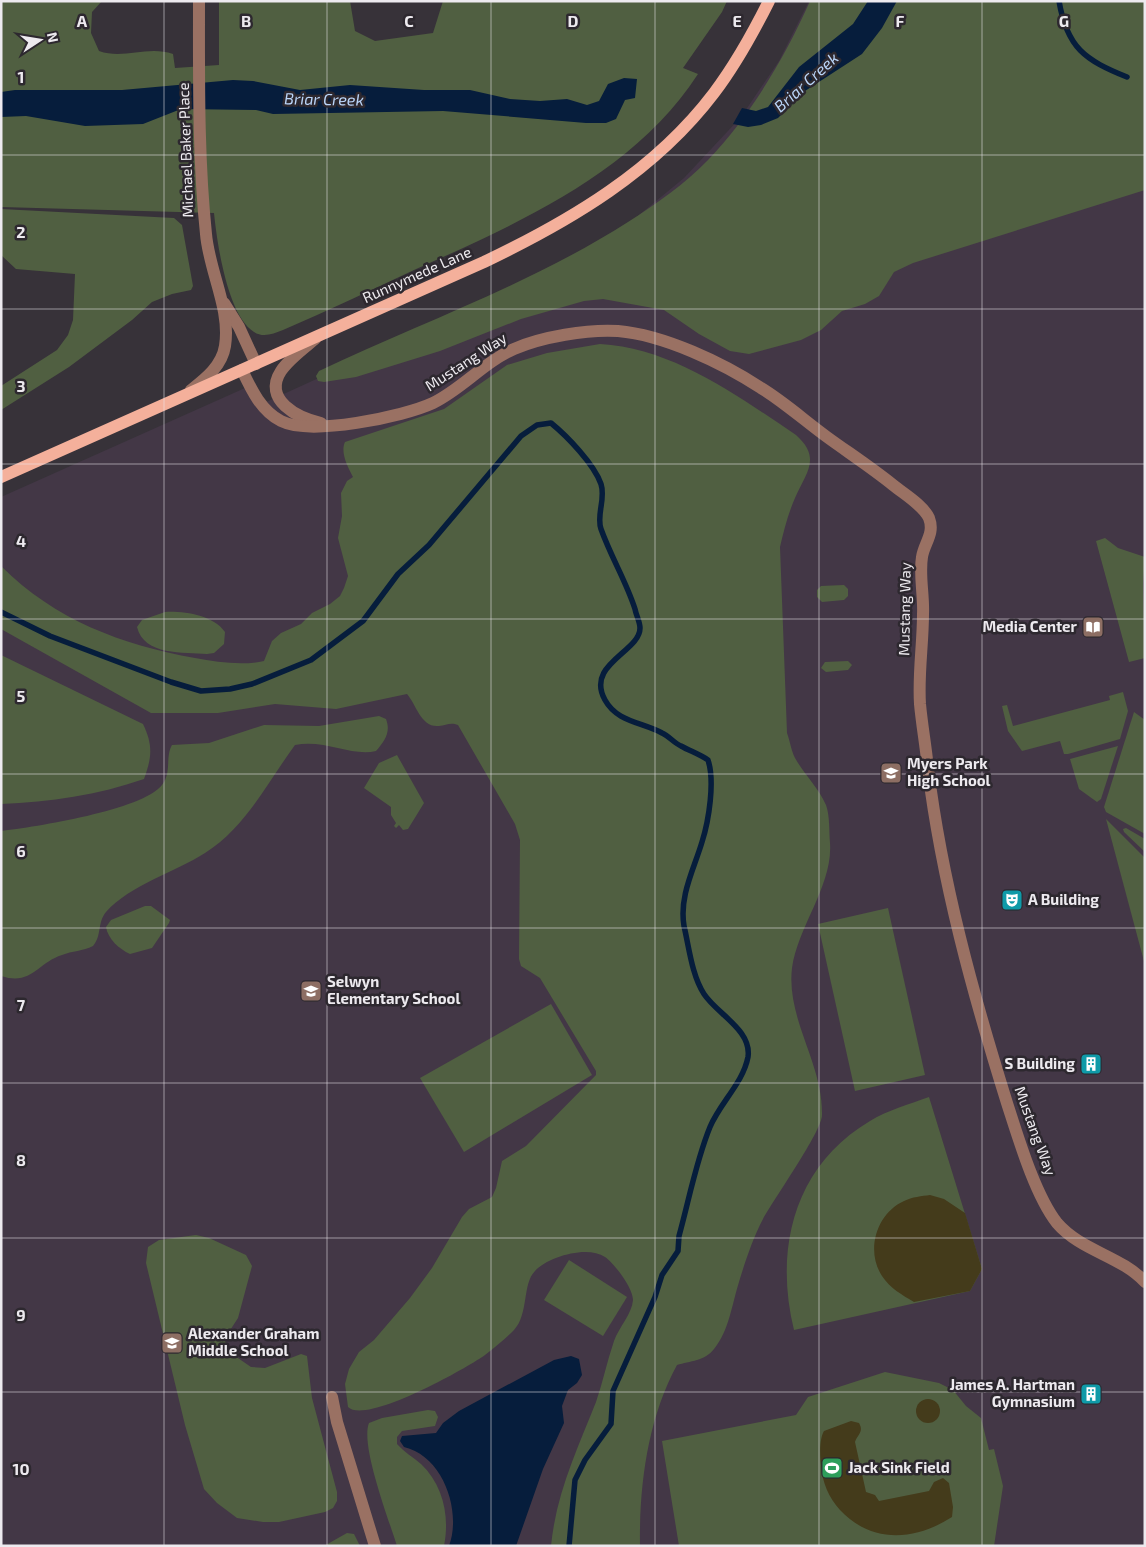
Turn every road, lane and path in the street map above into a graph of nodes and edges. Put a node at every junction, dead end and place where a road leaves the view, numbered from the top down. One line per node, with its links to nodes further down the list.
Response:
1 (198, 1): 3 (street, Michael Baker Place)
2 (769, 1): 4 (main road, Runnymede Lane)
3 (220, 296): 5 (street); 7 (street)
4 (316, 338): 5 (main road, Runnymede Lane); 8 (street)
5 (256, 364): 6 (main road, Runnymede Lane)
6 (242, 370): 7 (main road, Runnymede Lane); 8 (street, Mustang Way)
7 (179, 398): 9 (main road, Runnymede Lane)
8 (330, 425): 10 (street, Mustang Way)
9 (1, 477)
10 (1145, 1282)
11 (332, 1397): 12 (street)
12 (375, 1546)

